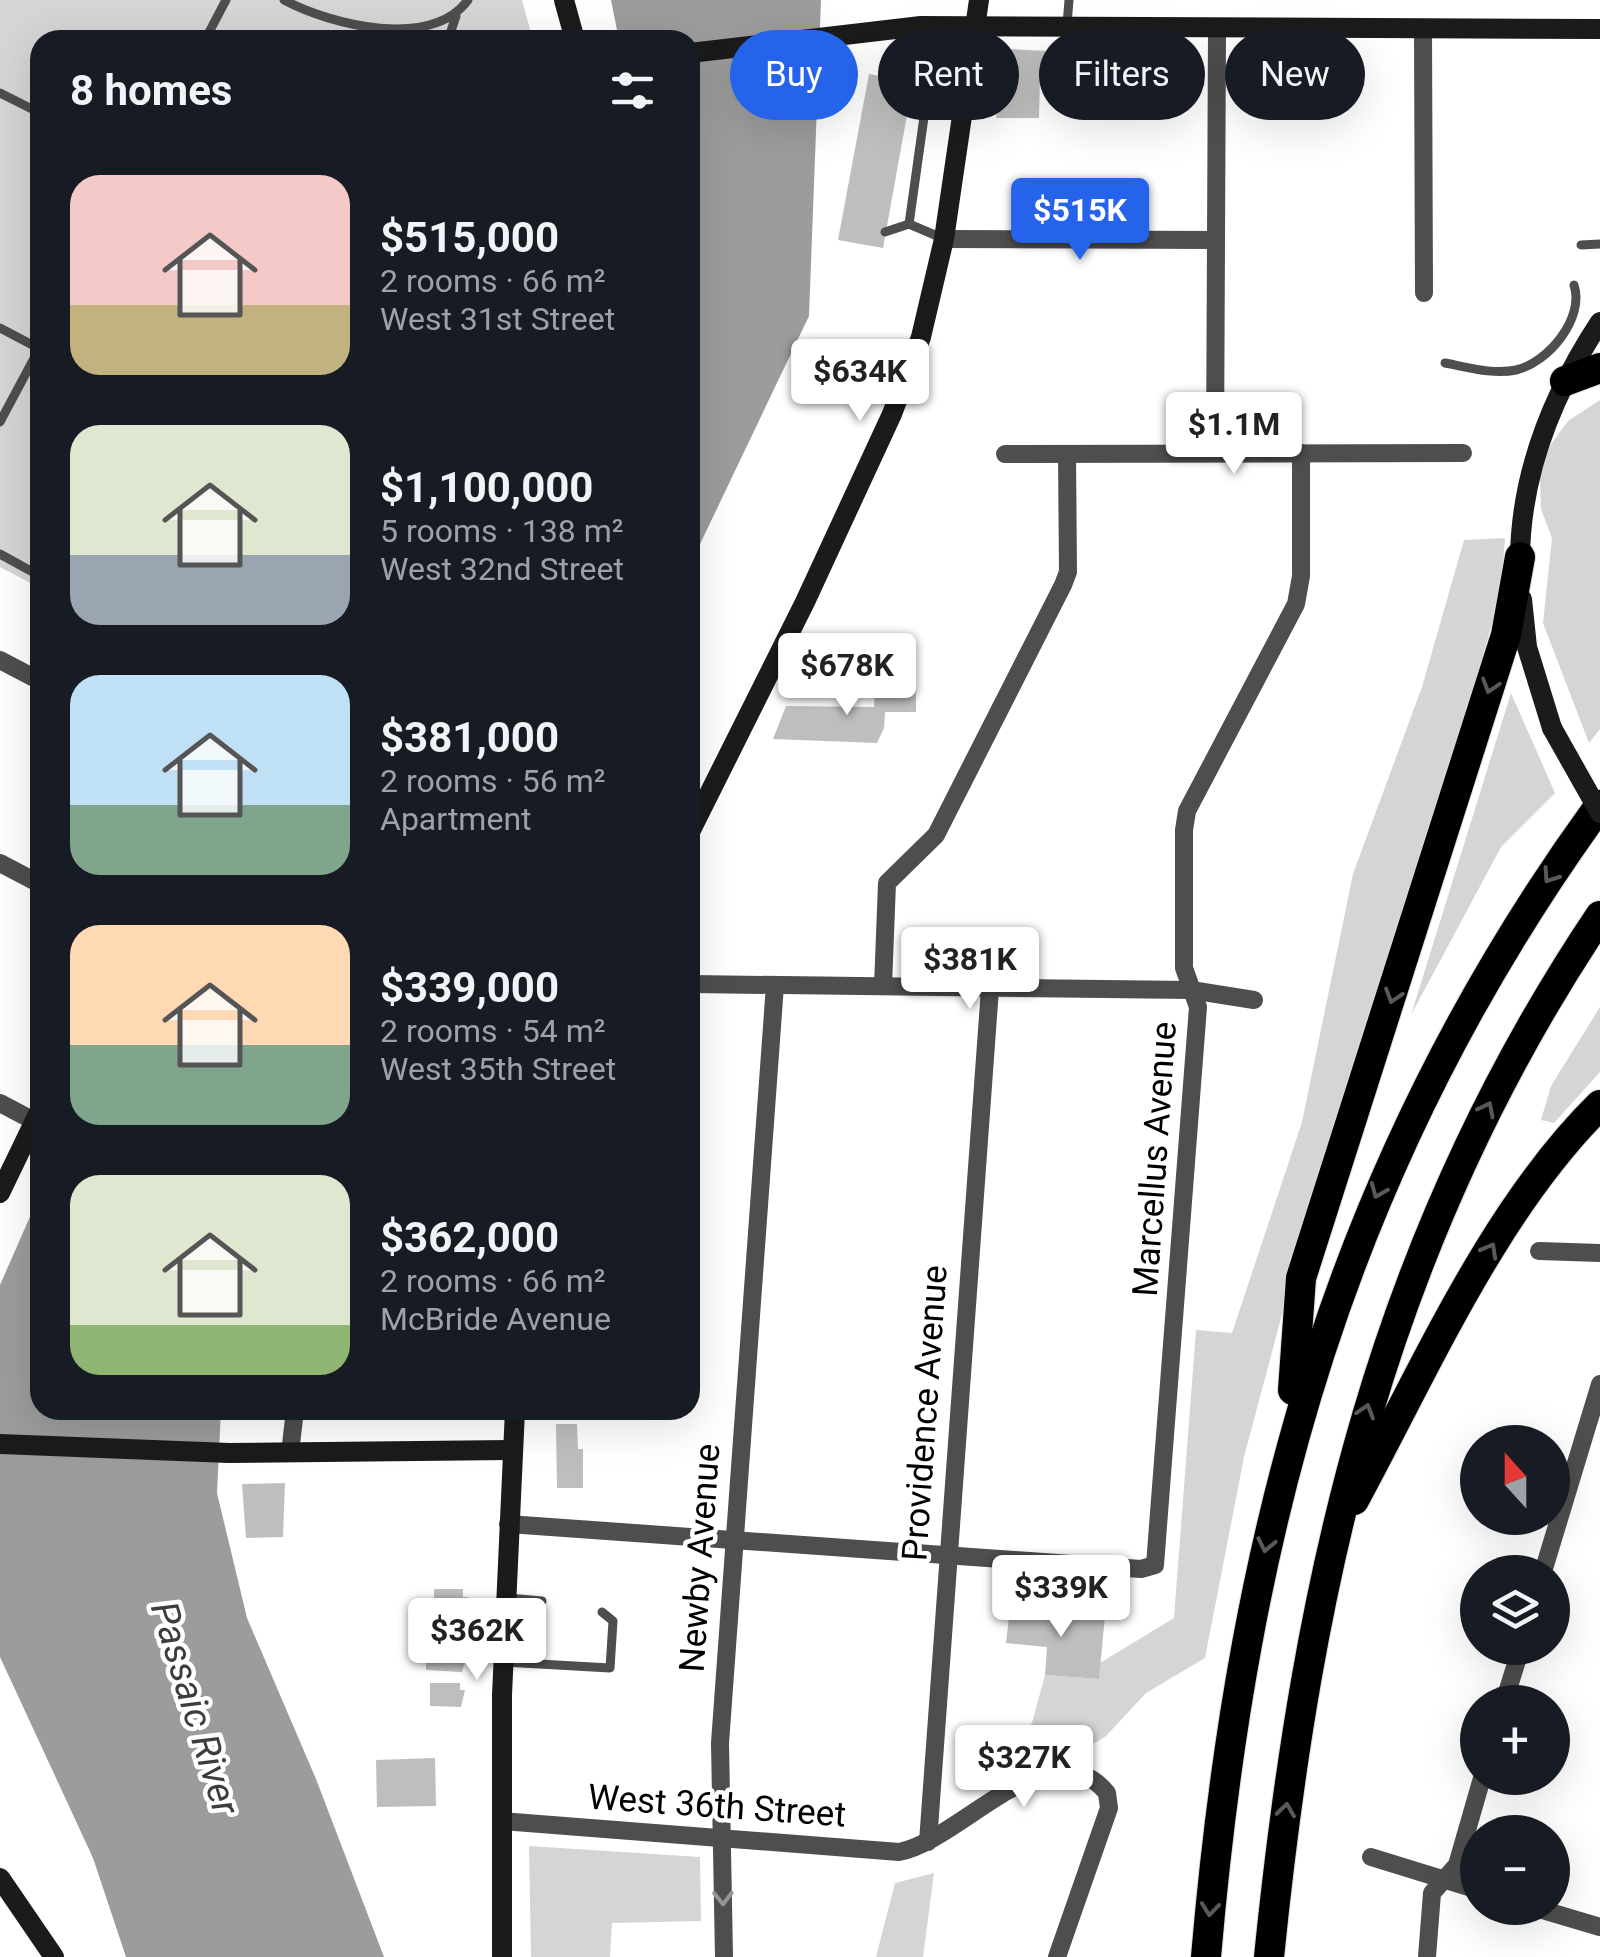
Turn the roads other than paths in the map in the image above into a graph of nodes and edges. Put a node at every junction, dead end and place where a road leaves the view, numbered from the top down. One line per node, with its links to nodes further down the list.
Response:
1 (226, 0): 11 (lane)
2 (284, 0): 7 (lane)
3 (468, 0): 7 (lane)
4 (564, 0): 13 (main road)
5 (979, 0): 8 (main road)
6 (1069, 0): 9 (lane)
7 (456, 16): 12 (lane)
8 (974, 25): 9 (main road); 14 (main road); 17 (main road)
9 (1067, 28): 15 (main road)
10 (1600, 29): 16 (main road)
11 (210, 30)
12 (451, 30)
13 (572, 30)
14 (973, 30)
15 (1217, 30): 16 (main road); 25 (street)
16 (1423, 30): 29 (street)
17 (700, 52)
18 (0, 93): 19 (lane)
19 (30, 108)
20 (925, 120): 22 (lane)
21 (962, 120): 24 (main road)
22 (909, 224): 23 (lane); 24 (lane)
23 (886, 232)
24 (944, 239): 25 (street); 49 (main road)
25 (1216, 240): 39 (street)
26 (1600, 244): 27 (lane)
27 (1581, 245)
28 (1574, 286): 30 (lane)
29 (1424, 293)
30 (1576, 314): 31 (lane); 34 (lane)
31 (1600, 322): 37 (main road)
32 (0, 328): 33 (lane)
33 (30, 343)
34 (1445, 363)
35 (30, 366): 38 (lane)
36 (1600, 368): 37 (highway)
37 (1565, 381): 45 (main road)
38 (0, 422)
39 (1215, 453): 42 (street); 43 (street)
40 (1463, 453): 43 (street)
41 (1006, 454): 42 (street)
42 (1067, 454): 57 (street)
43 (1301, 454): 59 (street, Marcellus Avenue)
44 (0, 554): 46 (lane)
45 (1520, 557): 51 (main road, bridge); 73 (highway, one-way to 73)
46 (30, 570)
47 (0, 660): 48 (street)
48 (30, 676)
49 (700, 794)
50 (1600, 805): 73 (highway, one-way to 73)
51 (1600, 813)
52 (0, 863): 53 (street)
53 (30, 879)
54 (1600, 916): 76 (highway, one-way to 54)
55 (700, 984): 56 (street)
56 (775, 985): 57 (street); 77 (street, Newby Avenue)
57 (883, 986): 58 (street)
58 (990, 989): 59 (street); 78 (street, Providence Avenue)
59 (1191, 990): 60 (street); 78 (street, Marcellus Avenue)
60 (1254, 1000)
61 (0, 1103): 63 (street)
62 (1600, 1105): 76 (highway, one-way to 62)
63 (30, 1113)
64 (30, 1129): 65 (main road)
65 (2, 1183)
66 (1539, 1251): 67 (street)
67 (1600, 1253)
68 (1600, 1384): 79 (street)
69 (293, 1420): 74 (street)
70 (514, 1420): 72 (main road)
71 (0, 1444): 74 (main road)
72 (512, 1450): 74 (main road); 75 (main road)
73 (1288, 1450): 98 (highway, one-way to 98)
74 (290, 1453)
75 (508, 1524): 77 (street); 80 (main road)
76 (1333, 1539): 99 (highway, one-way to 76)
77 (734, 1540): 78 (street); 86 (street, Newby Avenue)
78 (947, 1555): 87 (street, Providence Avenue)
79 (1548, 1555)
80 (505, 1598): 81 (lane); 83 (main road)
81 (542, 1601)
82 (602, 1612): 83 (lane)
83 (503, 1662): 85 (main road)
84 (1477, 1795): 90 (street)
85 (500, 1822): 86 (street, West 36th Street); 95 (main road)
86 (722, 1838): 87 (street, West 36th Street); 96 (street, Newby Avenue, one-way to 96)
87 (928, 1842): 97 (street)
88 (1371, 1857): 90 (street)
89 (0, 1878): 94 (main road)
90 (1443, 1880): 91 (street); 100 (street)
91 (1460, 1885)
92 (1570, 1918): 93 (street)
93 (1600, 1927)
94 (54, 1957)
95 (502, 1957)
96 (724, 1957)
97 (1057, 1957)
98 (1206, 1957)
99 (1269, 1957)
100 (1427, 1957)

